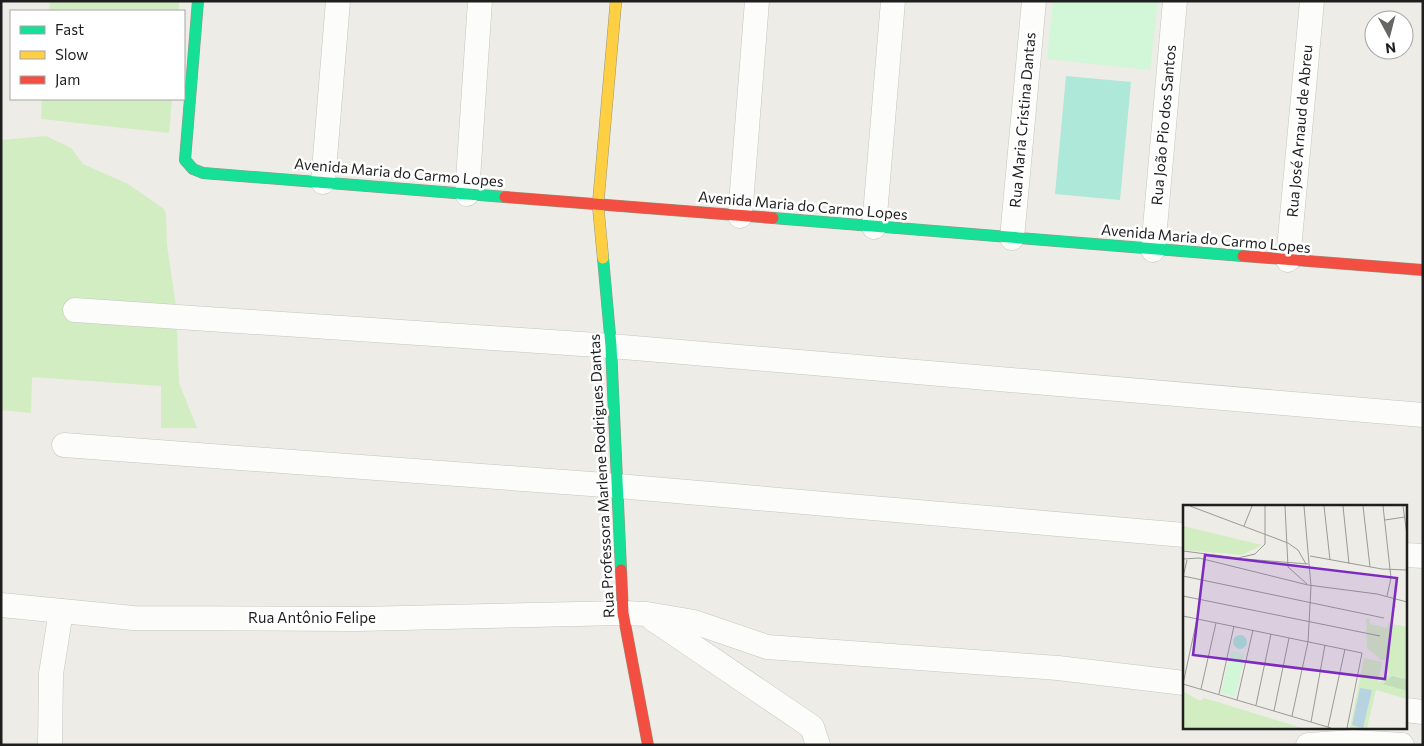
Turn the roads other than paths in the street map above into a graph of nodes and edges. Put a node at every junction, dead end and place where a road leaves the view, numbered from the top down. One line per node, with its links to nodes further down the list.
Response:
1 (198, 1): 10 (street, Avenida Maria do Carmo Lopes)
2 (338, 1): 10 (street)
3 (480, 1): 11 (street)
4 (616, 1): 12 (street, Rua Professora Marlene Rodrigues Dantas)
5 (758, 1): 13 (street)
6 (893, 1): 14 (street)
7 (1034, 1): 15 (street, Rua Maria Cristina Dantas)
8 (1175, 1): 16 (street, Rua João Pio dos Santos)
9 (1312, 1): 17 (street, Rua José Arnaud de Abreu)
10 (323, 182): 11 (street, Avenida Maria do Carmo Lopes)
11 (467, 194): 12 (street, Avenida Maria do Carmo Lopes)
12 (598, 205): 13 (street, Avenida Maria do Carmo Lopes); 20 (street, Rua Professora Marlene Rodrigues Dantas)
13 (740, 216): 14 (street, Avenida Maria do Carmo Lopes)
14 (874, 227): 15 (street, Avenida Maria do Carmo Lopes)
15 (1012, 238): 16 (street, Avenida Maria do Carmo Lopes)
16 (1152, 250): 17 (street, Avenida Maria do Carmo Lopes)
17 (1288, 260): 18 (street, Avenida Maria do Carmo Lopes)
18 (1423, 270)
19 (75, 310): 20 (street)
20 (611, 346): 21 (street); 23 (street, Rua Professora Marlene Rodrigues Dantas)
21 (1423, 415)
22 (64, 445): 23 (street)
23 (618, 486): 24 (street); 29 (street, Rua Professora Marlene Rodrigues Dantas)
24 (1183, 536)
25 (1406, 555): 26 (street)
26 (1423, 556)
27 (1, 605): 28 (street, Rua Antônio Felipe)
28 (61, 611): 29 (street, Rua Antônio Felipe); 34 (street)
29 (623, 613): 30 (street, Rua Antônio Felipe); 35 (street, Rua Professora Marlene Rodrigues Dantas)
30 (647, 614): 31 (street, Rua Antônio Felipe); 36 (street)
31 (1183, 684)
32 (1406, 710): 33 (street)
33 (1423, 712)
34 (50, 745)
35 (648, 745)
36 (818, 745)
37 (1308, 745): 38 (street)
38 (1402, 745)

